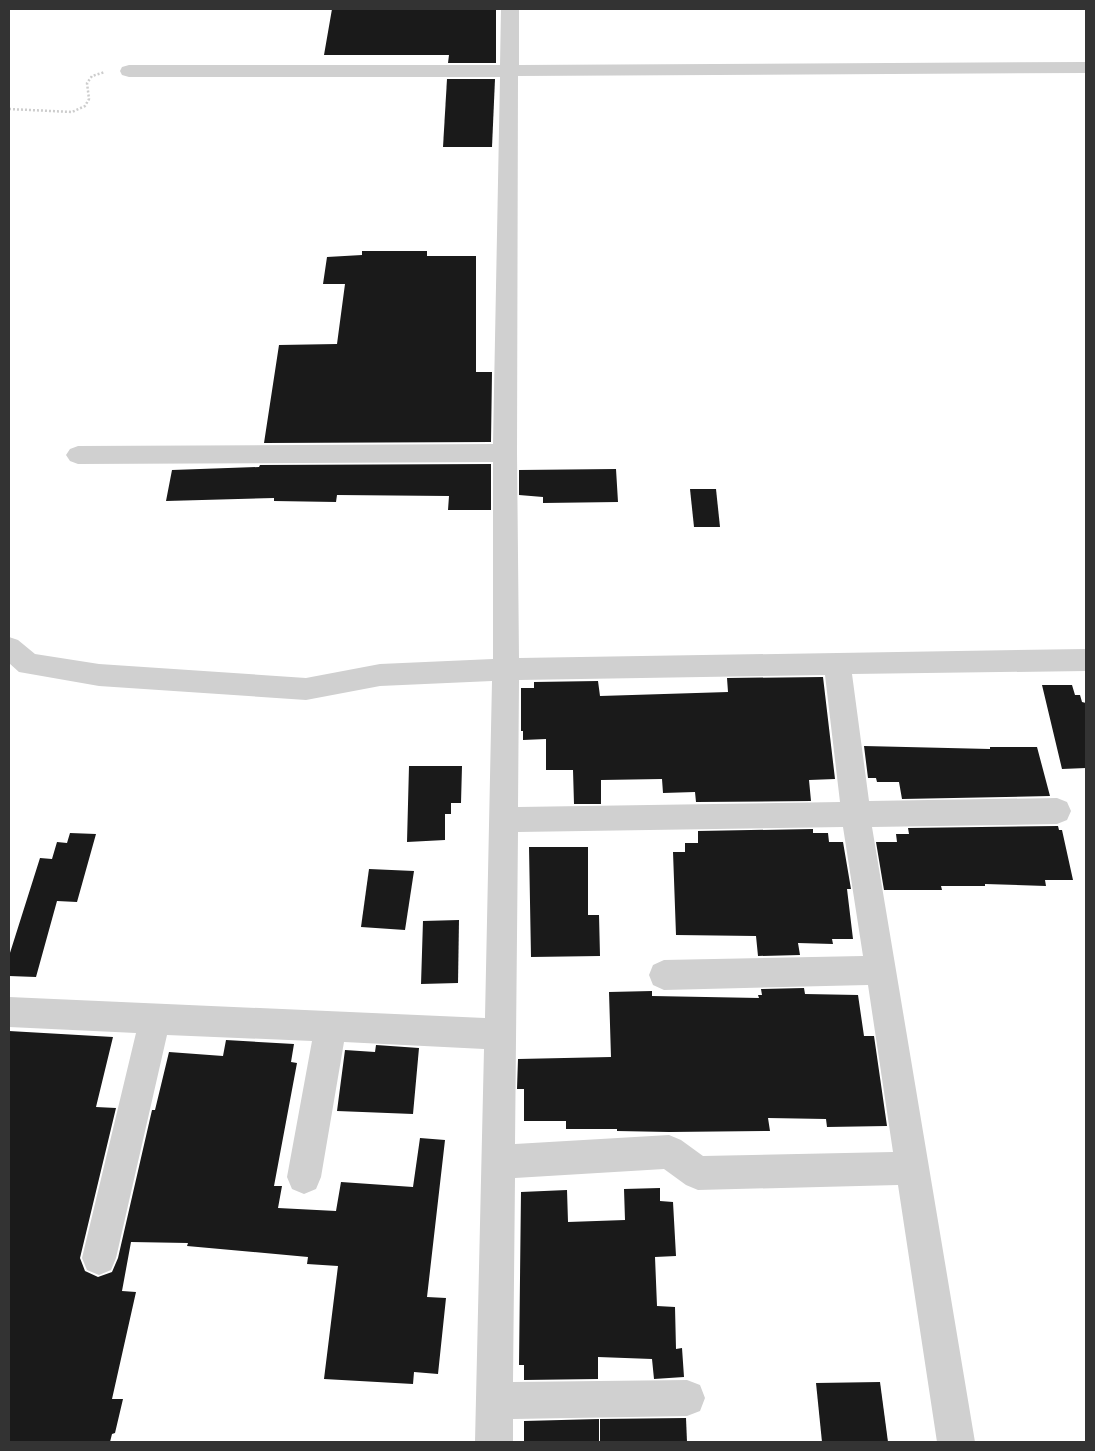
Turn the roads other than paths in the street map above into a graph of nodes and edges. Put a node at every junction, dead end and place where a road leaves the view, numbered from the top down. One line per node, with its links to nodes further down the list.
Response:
1 (510, 9): 4 (street)
2 (1086, 67): 4 (street)
3 (130, 71): 4 (street)
4 (509, 71): 5 (street)
5 (505, 453): 6 (street); 10 (street)
6 (78, 455)
7 (9, 648): 10 (street)
8 (1086, 660): 9 (street)
9 (837, 664): 10 (street); 12 (street)
10 (506, 669): 13 (street)
11 (1057, 811): 12 (street)
12 (856, 815): 13 (street); 14 (street)
13 (504, 820): 19 (street)
14 (881, 970): 15 (street); 21 (street)
15 (664, 975)
16 (9, 1012): 17 (street)
17 (155, 1020): 18 (street); 23 (street)
18 (331, 1025): 19 (street); 22 (street)
19 (500, 1034): 20 (street)
20 (499, 1162): 21 (street); 25 (street)
21 (912, 1168): 27 (street)
22 (304, 1177)
23 (99, 1258)
24 (687, 1398): 25 (street)
25 (495, 1401): 26 (street)
26 (494, 1442)
27 (956, 1442)

